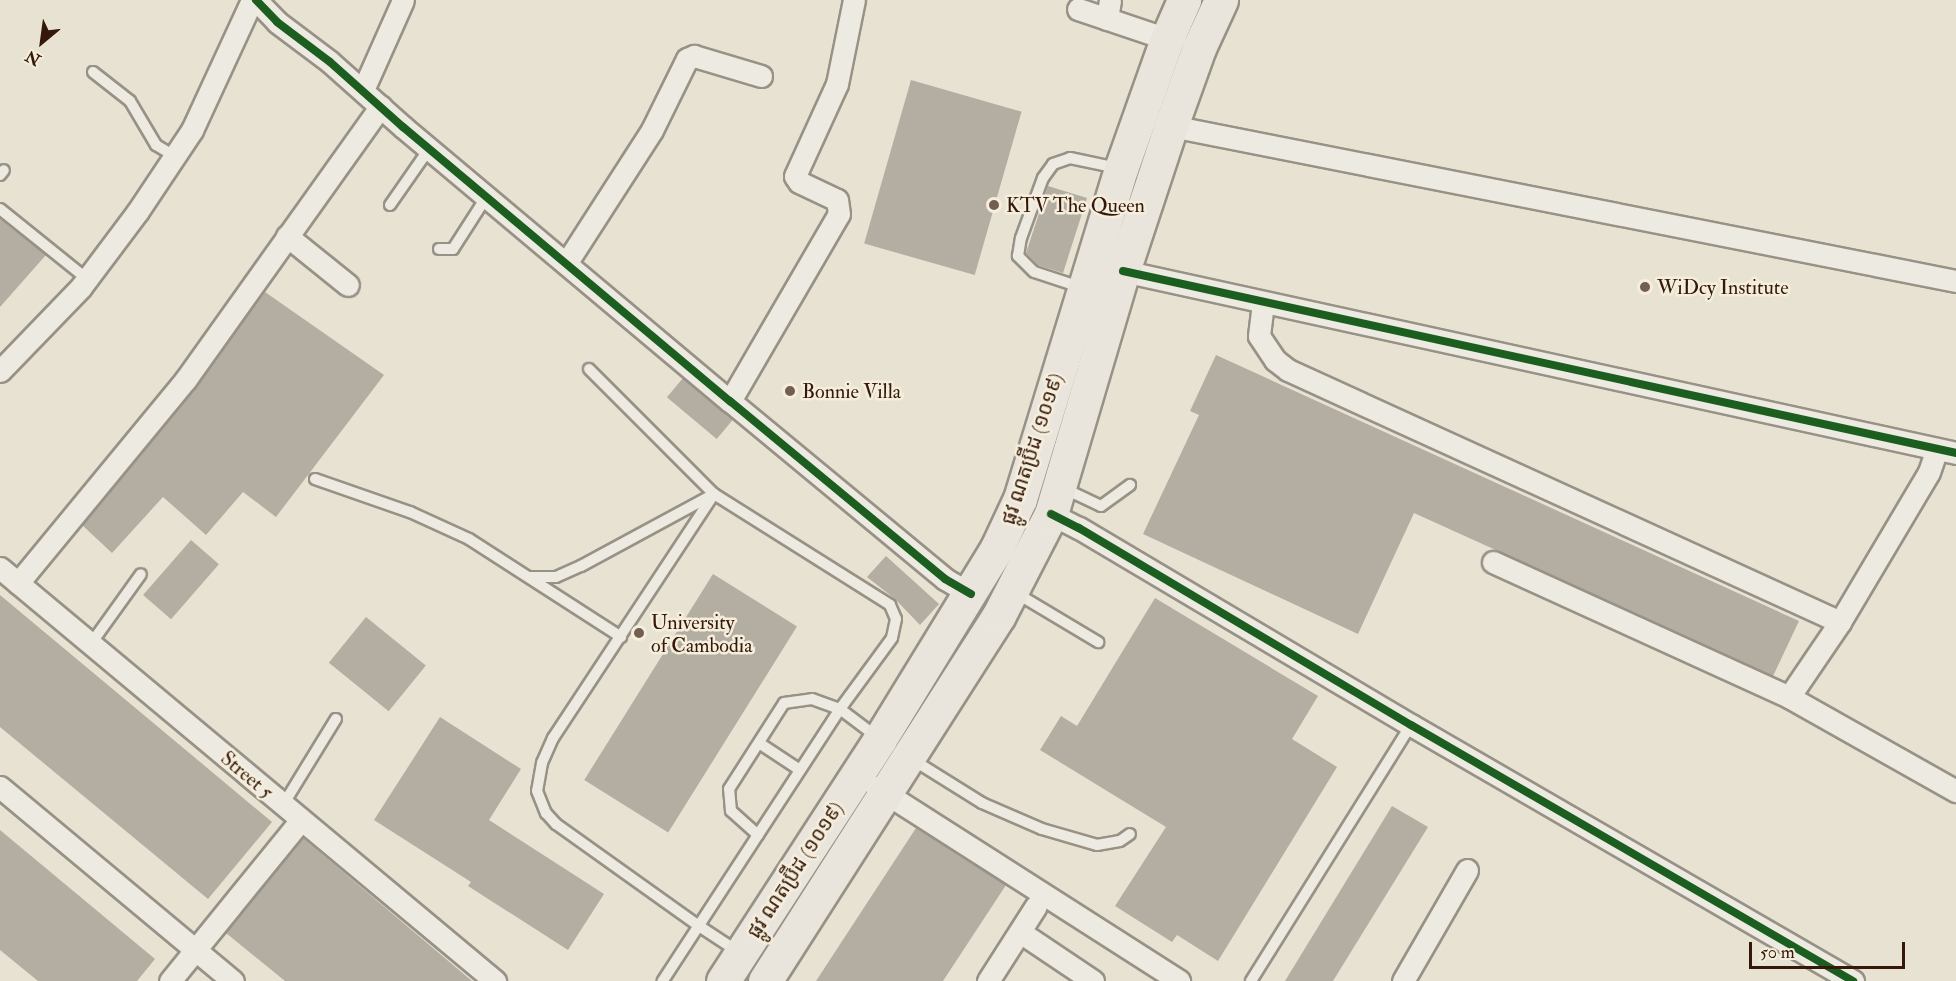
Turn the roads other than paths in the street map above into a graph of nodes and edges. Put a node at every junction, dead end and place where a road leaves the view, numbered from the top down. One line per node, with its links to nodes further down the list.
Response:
1 (254, 0): 11 (street); 15 (street)
2 (403, 0): 11 (street)
3 (854, 0): 31 (street)
4 (1184, 0): 8 (main road, ផ្លូវ ណតប្រ៊ីដ (១០១៩))
5 (1221, 0): 13 (main road, ផ្លូវ ណតប្រ៊ីដ (១០១៩))
6 (1078, 9): 7 (street)
7 (1108, 9): 8 (street)
8 (1167, 39): 16 (main road, ផ្លូវ ណតប្រ៊ីដ (១០១៩))
9 (93, 72): 15 (lane)
10 (761, 76): 22 (street)
11 (363, 90): 12 (street)
12 (381, 106): 14 (street); 20 (street)
13 (1171, 126): 23 (main road, ផ្លូវ ណតប្រ៊ីដ (១០១៩)); 25 (street)
14 (429, 149): 17 (street); 18 (lane)
15 (174, 156): 24 (street)
16 (1121, 169): 27 (main road, ផ្លូវ ណតប្រ៊ីដ (១០១៩)); 27 (lane)
17 (488, 195): 21 (lane); 22 (street)
18 (390, 205)
19 (0, 209): 24 (lane)
20 (287, 236): 26 (street); 41 (street)
21 (439, 249)
22 (567, 262): 31 (street)
23 (1123, 271): 28 (street); 36 (main road, ផ្លូវ ណតប្រ៊ីដ (១០១៩))
24 (87, 279): 30 (street)
25 (1956, 281)
26 (348, 285)
27 (1083, 288): 43 (main road, ផ្លូវ ណតប្រ៊ីដ (១០១៩))
28 (1263, 303): 32 (street); 44 (street)
29 (589, 369): 35 (lane)
30 (0, 371)
31 (730, 401): 43 (street)
32 (1946, 451): 44 (street)
33 (315, 479): 40 (lane)
34 (1130, 485): 36 (lane)
35 (714, 494): 40 (lane); 45 (lane); 49 (lane)
36 (1056, 500): 42 (main road, ផ្លូវ ណតប្រ៊ីដ (១០១៩)); 51 (street)
37 (1493, 562): 48 (street)
38 (0, 567): 41 (street, Street 5)
39 (141, 574): 47 (lane)
40 (529, 577): 45 (lane)
41 (18, 583): 47 (street, Street 5)
42 (1013, 591): 46 (lane); 53 (main road, ផ្លូវ ណតប្រ៊ីដ (១០១៩))
43 (971, 594): 53 (main road, ផ្លូវ ណតប្រ៊ីដ (១០១៩))
44 (1840, 622): 48 (street)
45 (621, 637): 65 (lane)
46 (1098, 642)
47 (90, 645): 59 (street, Street 5)
48 (1789, 697): 57 (street)
49 (840, 709): 52 (lane); 53 (lane); 54 (lane)
50 (336, 719): 59 (lane)
51 (1411, 725): 78 (lane); 80 (street)
52 (759, 743): 54 (lane); 62 (lane)
53 (894, 748): 55 (main road, ផ្លូវ ណតប្រ៊ីដ (១០១៩)); 58 (main road, ផ្លូវ ណតប្រ៊ីដ (១០១៩)); 61 (lane)
54 (800, 770): 62 (lane)
55 (857, 774): 58 (street); 68 (main road, ផ្លូវ ណតប្រ៊ីដ (១០១៩))
56 (0, 787): 67 (street)
57 (1956, 791)
58 (886, 793): 64 (street); 74 (main road, ផ្លូវ ណតប្រ៊ីដ (១០១៩))
59 (283, 805): 60 (street, Street 5)
60 (301, 820): 67 (street); 71 (street, Street 5)
61 (1130, 834)
62 (758, 835): 65 (lane)
63 (1467, 870): 79 (street)
64 (1040, 900): 66 (street); 77 (street)
65 (699, 926): 68 (lane); 72 (lane)
66 (1020, 932): 75 (street); 76 (street)
67 (195, 950): 69 (street); 70 (street)
68 (742, 953): 73 (main road, ផ្លូវ ណតប្រ៊ីដ (១០១៩))
69 (170, 981)
70 (233, 981)
71 (495, 981)
72 (663, 981)
73 (723, 981)
74 (765, 981)
75 (988, 981)
76 (1093, 981)
77 (1179, 981)
78 (1251, 981)
79 (1403, 981)
80 (1853, 981)

